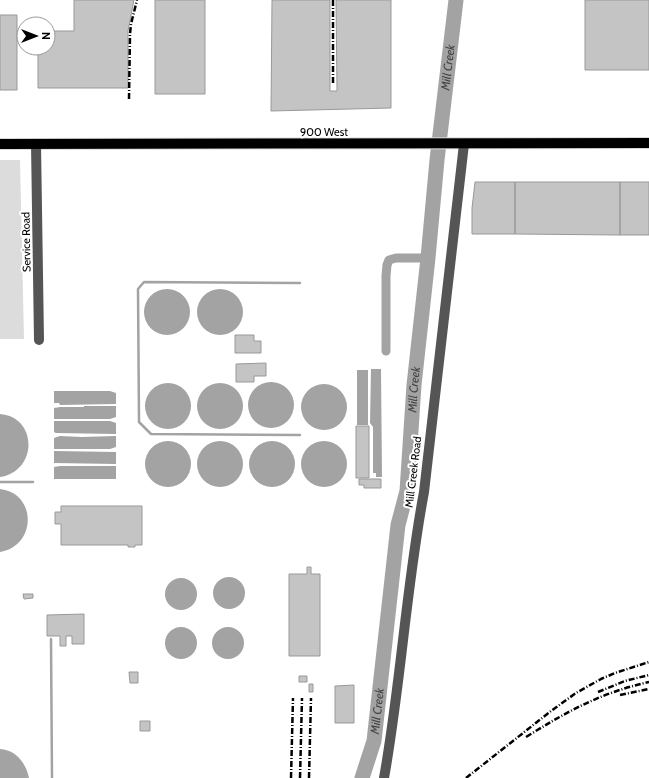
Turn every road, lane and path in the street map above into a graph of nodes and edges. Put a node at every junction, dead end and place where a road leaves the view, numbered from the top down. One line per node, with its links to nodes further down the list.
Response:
1 (0, 144): 2 (main road, 900 West)
2 (36, 144): 3 (main road, 900 West); 5 (street, Service Road)
3 (464, 144): 4 (main road, 900 West); 6 (street, Mill Creek Road)
4 (649, 144)
5 (39, 340)
6 (384, 778)

